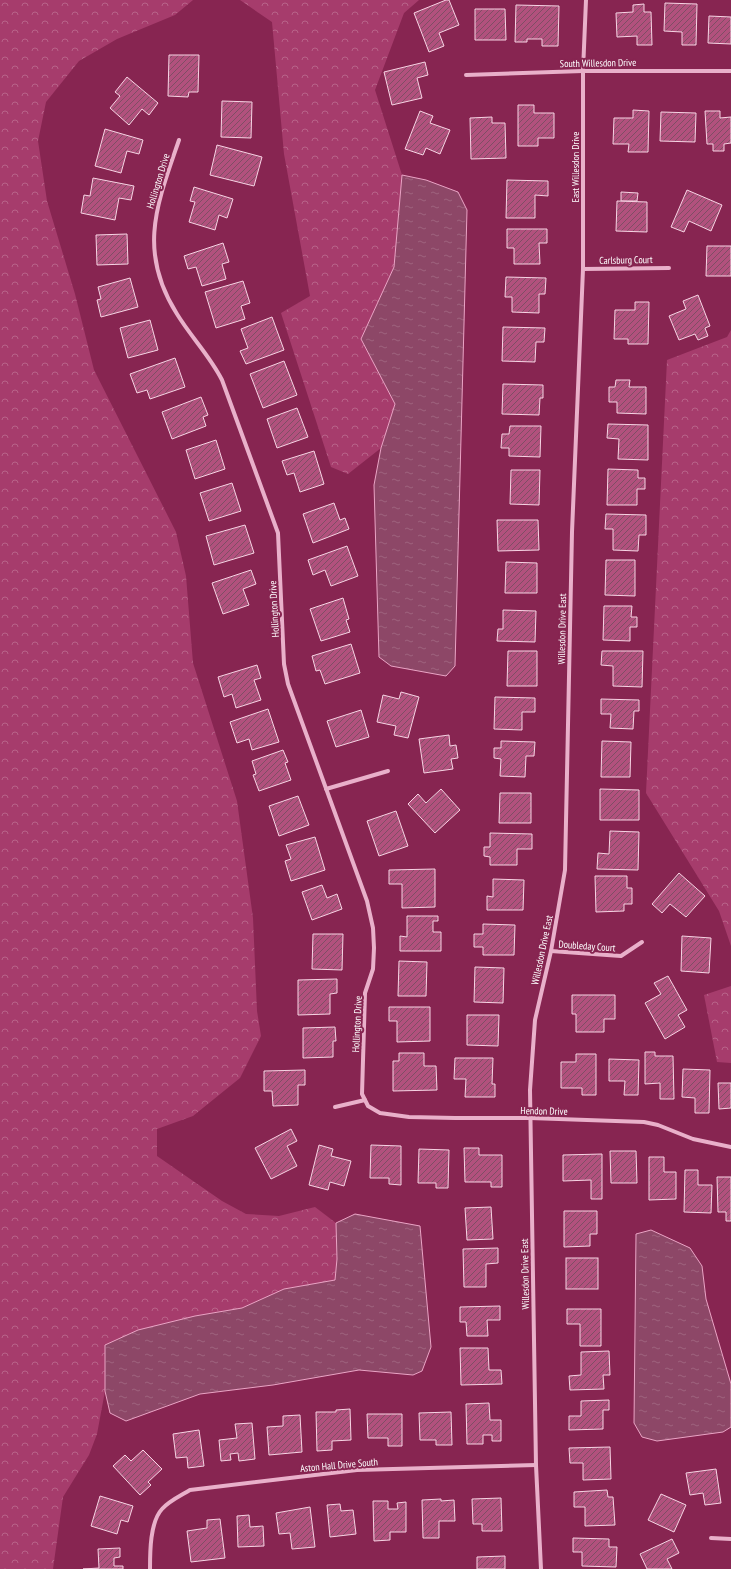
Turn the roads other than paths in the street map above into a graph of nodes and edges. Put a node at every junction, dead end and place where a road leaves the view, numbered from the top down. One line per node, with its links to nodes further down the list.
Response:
1 (586, 0): 2 (street, East Willesdon Drive)
2 (583, 71): 3 (street, South Willesdon Drive); 4 (street, South Willesdon Drive); 7 (street, East Willesdon Drive)
3 (731, 71)
4 (466, 75)
5 (179, 140): 10 (street, Hollington Drive)
6 (669, 268): 7 (street, Carlsburg Court)
7 (583, 269): 8 (street, East Willesdon Drive)
8 (580, 334): 12 (street, Willesdon Drive East)
9 (388, 772): 10 (street)
10 (326, 789): 13 (street, Hollington Drive)
11 (642, 942): 12 (street, Doubleday Court)
12 (551, 951): 16 (street, Willesdon Drive East)
13 (362, 1094): 14 (street, Hendon Drive)
14 (365, 1100): 15 (street); 16 (street, Hendon Drive)
15 (335, 1107)
16 (530, 1118): 17 (street, Hendon Drive); 18 (street, Willesdon Drive East)
17 (731, 1147)
18 (536, 1465): 21 (street, Aston Hall Drive South); 22 (street, Willesdon Drive East)
19 (712, 1538): 20 (street)
20 (731, 1539)
21 (150, 1569)
22 (541, 1569)

